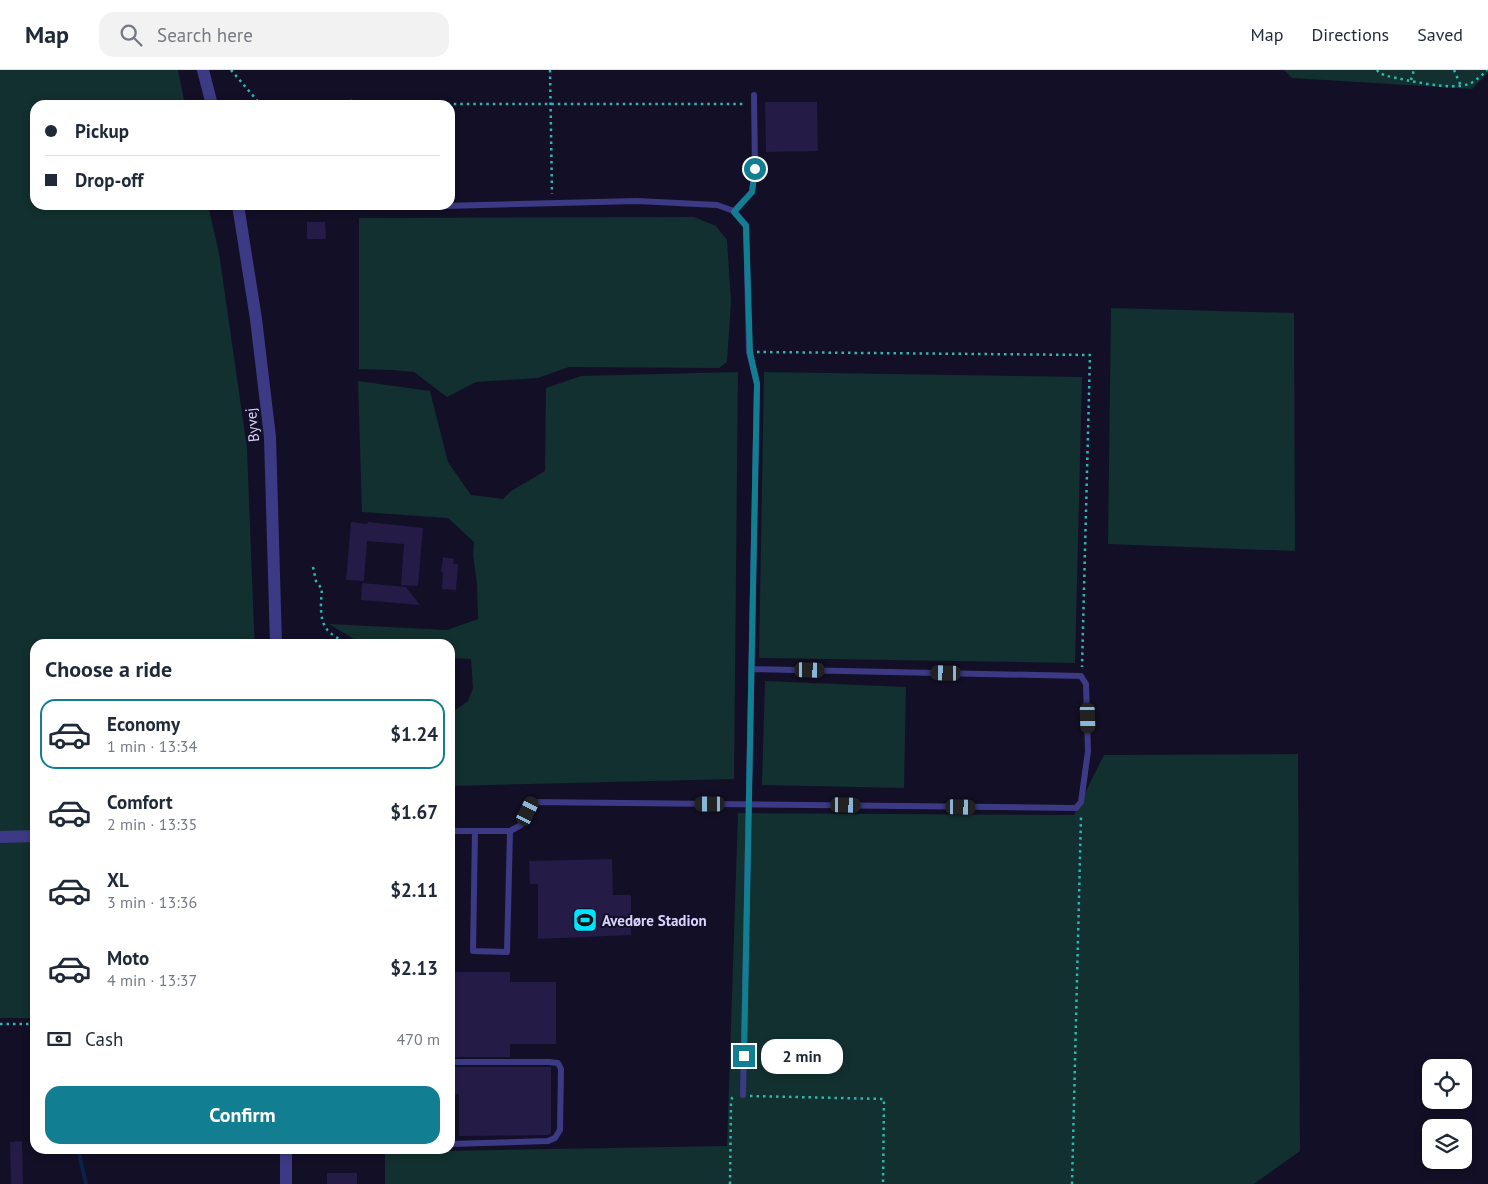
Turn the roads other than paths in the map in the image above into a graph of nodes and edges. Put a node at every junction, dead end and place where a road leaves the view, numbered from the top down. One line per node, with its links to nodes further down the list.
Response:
1 (203, 70): 3 (street)
2 (754, 95): 6 (lane)
3 (211, 100)
4 (455, 206): 6 (lane)
5 (239, 210): 7 (street, Byvej)
6 (734, 212): 8 (lane)
7 (276, 639)
8 (752, 669): 9 (lane); 9 (lane)
9 (750, 804): 12 (lane); 16 (lane)
10 (455, 831): 11 (lane)
11 (475, 831): 12 (lane); 12 (lane)
12 (510, 831)
13 (30, 836): 14 (street)
14 (0, 837)
15 (455, 1062): 17 (lane)
16 (743, 1094)
17 (455, 1144)
18 (286, 1154): 19 (street)
19 (286, 1184)

